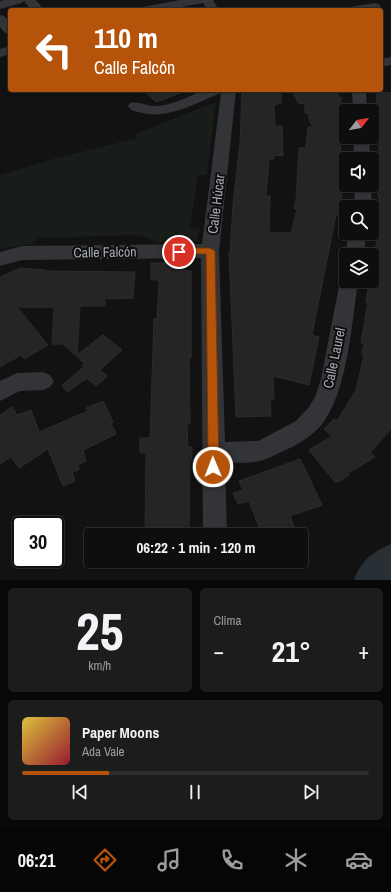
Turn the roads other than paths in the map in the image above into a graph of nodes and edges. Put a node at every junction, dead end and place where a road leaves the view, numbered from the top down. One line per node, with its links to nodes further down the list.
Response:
1 (18, 0): 4 (street)
2 (29, 0): 6 (street)
3 (199, 0): 7 (street)
4 (0, 5)
5 (375, 7): 8 (street)
6 (36, 8)
7 (157, 8)
8 (368, 8)
9 (0, 19): 10 (street)
10 (8, 28)
11 (212, 92): 15 (street)
12 (229, 92): 16 (street, Calle Húcar)
13 (360, 92): 14 (street)
14 (360, 104)
15 (135, 106)
16 (210, 251): 17 (street, Calle Falcón); 21 (street, Calle Húcar)
17 (0, 259)
18 (348, 288): 21 (street, Calle Laurel)
19 (43, 381): 20 (street)
20 (0, 392)
21 (213, 453): 22 (street, Calle Húcar)
22 (215, 528)

